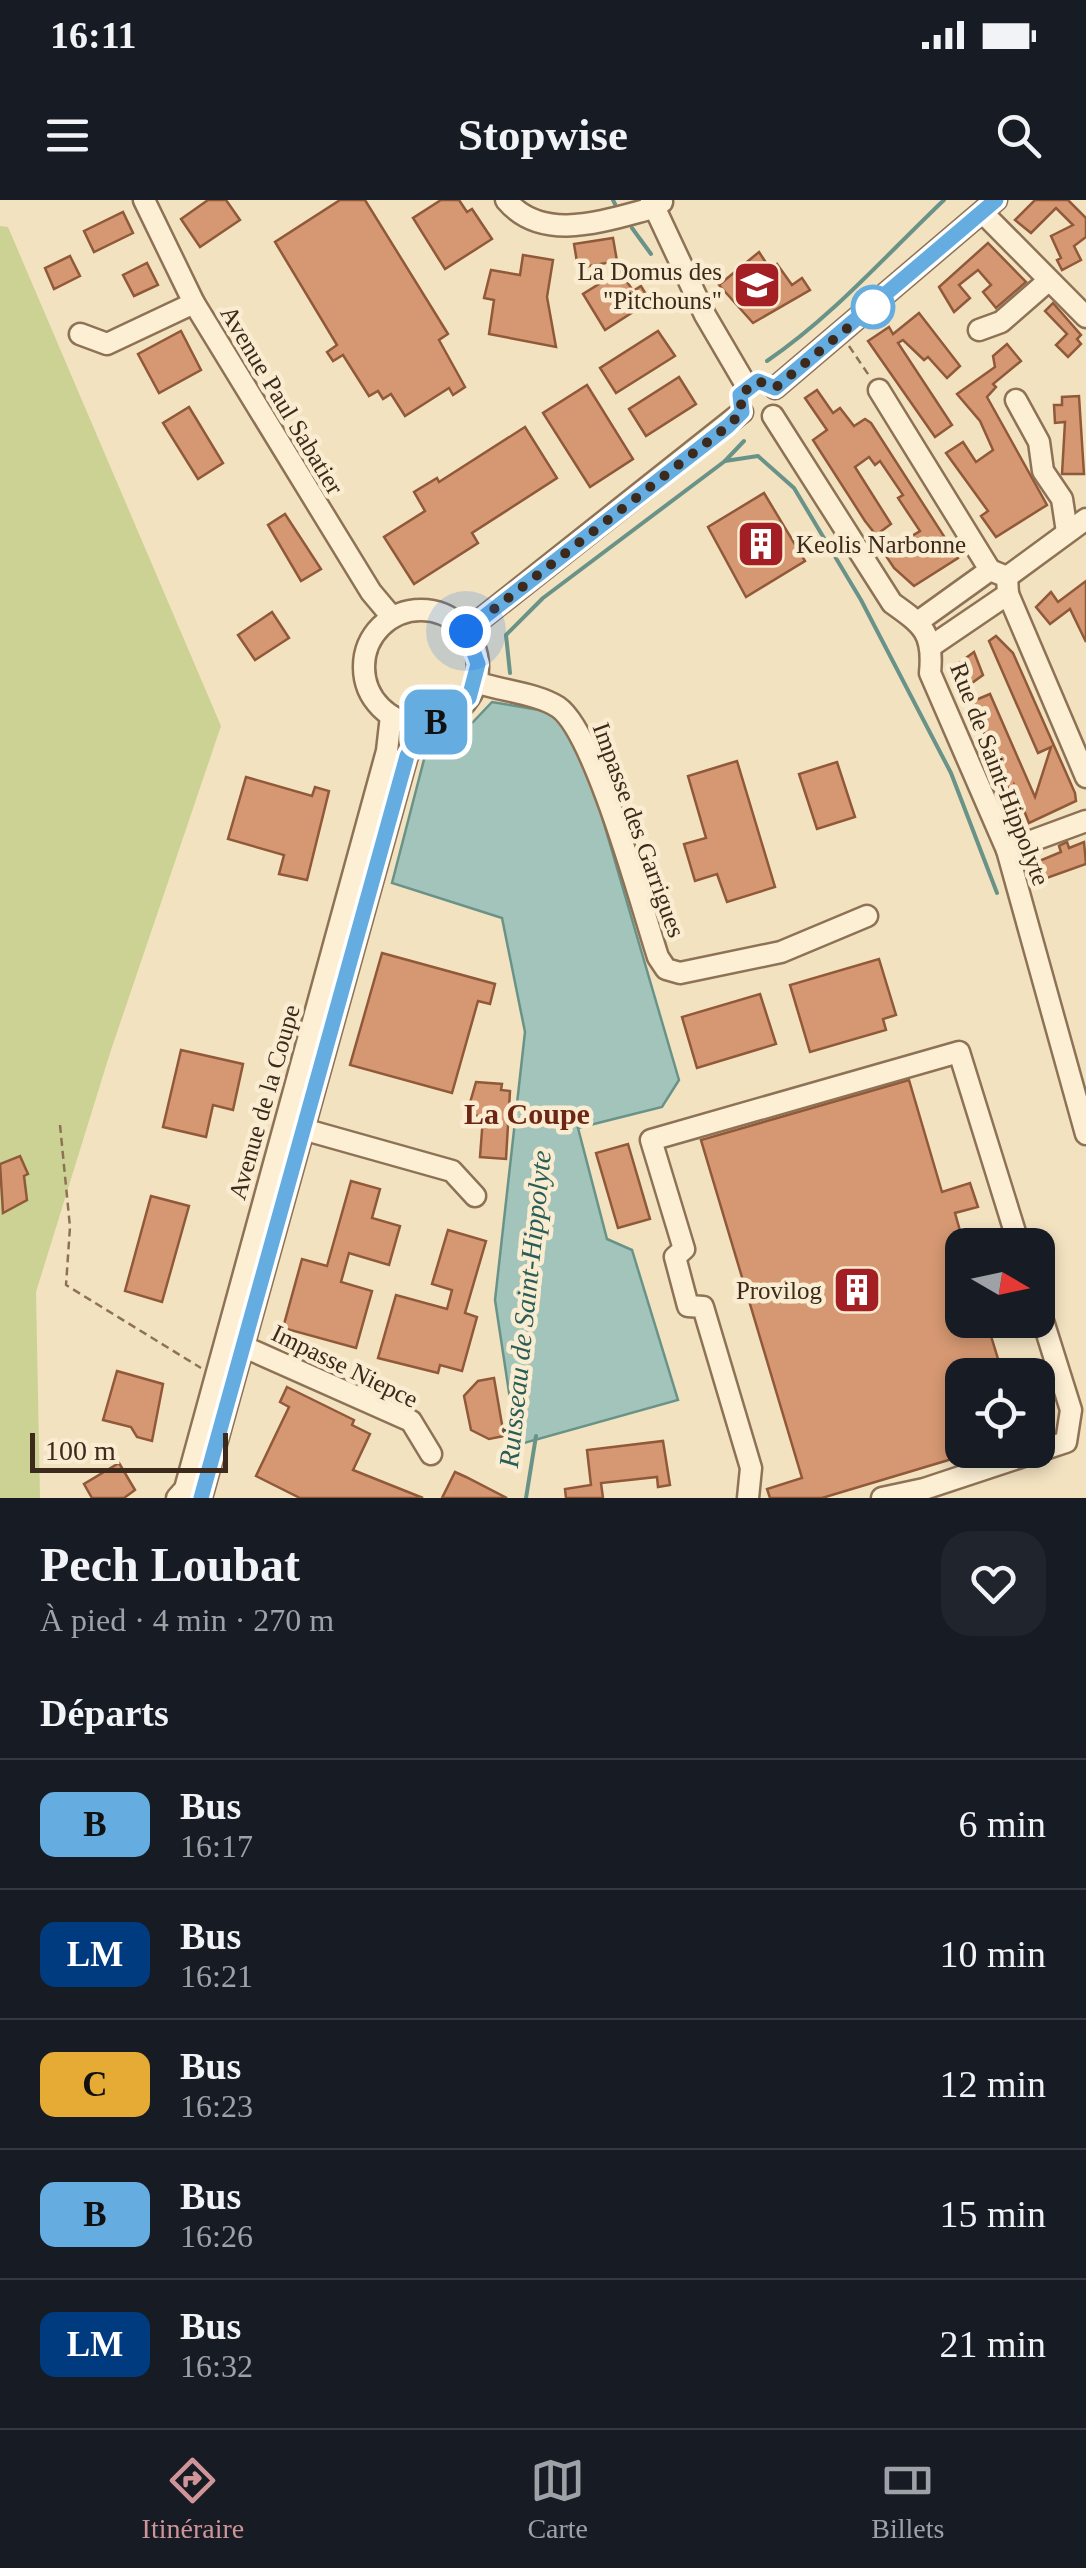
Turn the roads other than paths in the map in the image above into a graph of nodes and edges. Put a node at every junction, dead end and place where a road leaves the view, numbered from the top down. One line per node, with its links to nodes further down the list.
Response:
1 (144, 200): 6 (street, Avenue Paul Sabatier)
2 (506, 200): 3 (street)
3 (656, 203): 10 (street)
4 (990, 206): 5 (street); 11 (street)
5 (1048, 281): 7 (street); 8 (street)
6 (194, 302): 9 (street); 19 (street, Avenue Paul Sabatier)
7 (1086, 317)
8 (979, 330)
9 (80, 334)
10 (746, 386): 11 (street); 14 (street)
11 (775, 388): 15 (street)
12 (879, 390): 18 (street)
13 (1016, 400): 17 (street)
14 (742, 412): 15 (street); 21 (street)
15 (772, 416): 20 (street, Rue de Saint-Hippolyte)
16 (1086, 519): 17 (street)
17 (1068, 532): 18 (street)
18 (1002, 580): 20 (street); 22 (street); 26 (street)
19 (392, 617): 21 (street); 24 (street)
20 (919, 622): 22 (street, Rue de Saint-Hippolyte)
21 (466, 631): 23 (street)
22 (932, 646): 28 (street, Rue de Saint-Hippolyte)
23 (476, 682): 25 (street); 29 (street, Impasse des Garrigues)
24 (391, 716): 25 (street); 30 (street, Avenue de la Coupe)
25 (425, 724): 30 (street, Avenue de la Coupe)
26 (1086, 777)
27 (1086, 821): 28 (street)
28 (1007, 850): 31 (street, Rue de Saint-Hippolyte)
29 (867, 916)
30 (293, 1126): 32 (street); 35 (street, Avenue de la Coupe)
31 (1086, 1134)
32 (475, 1196)
33 (1014, 1228): 40 (street)
34 (1048, 1338): 37 (street)
35 (234, 1342): 36 (street, Impasse Niepce); 38 (street, Avenue de la Coupe); 39 (street, Avenue de la Coupe)
36 (431, 1454)
37 (925, 1494): 41 (street)
38 (177, 1498)
39 (201, 1498)
40 (748, 1498)
41 (882, 1498)

